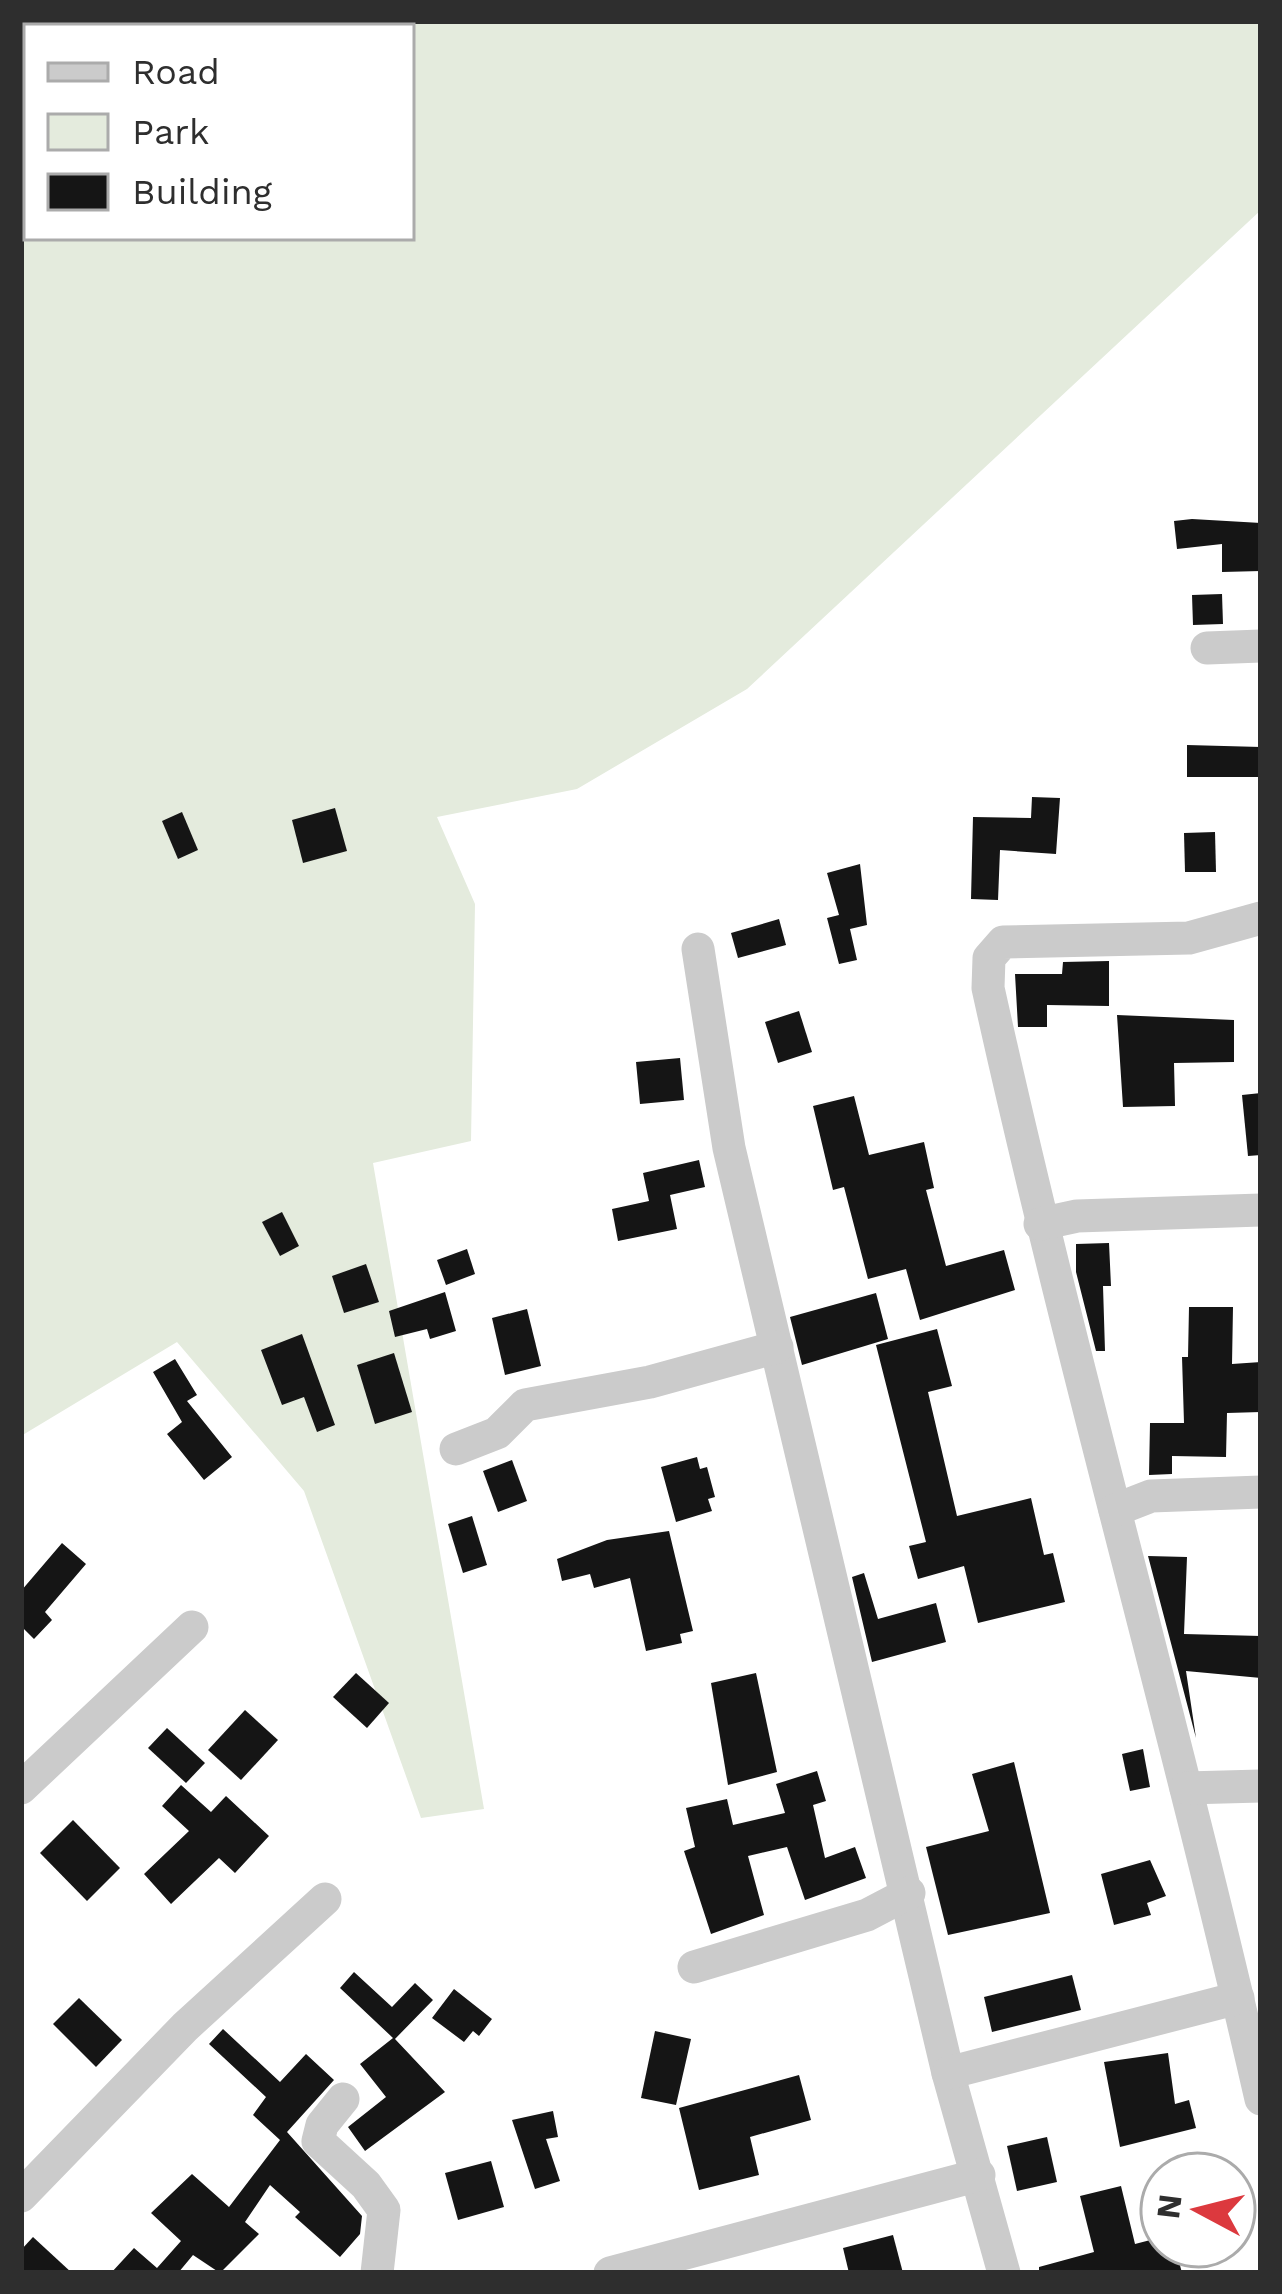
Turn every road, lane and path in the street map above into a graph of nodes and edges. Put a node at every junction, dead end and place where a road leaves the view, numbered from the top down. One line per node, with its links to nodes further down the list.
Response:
1 (1261, 646): 2 (street)
2 (1207, 648)
3 (1261, 918): 6 (street)
4 (698, 949): 7 (street)
5 (1261, 1210): 6 (street)
6 (1040, 1224): 10 (street)
7 (776, 1347): 8 (street); 15 (street)
8 (456, 1449)
9 (1261, 1492): 10 (street)
10 (1115, 1510): 14 (street)
11 (192, 1627): 13 (street)
12 (1261, 1786): 14 (street)
13 (21, 1788)
14 (1186, 1788): 18 (street)
15 (909, 1893): 17 (street); 19 (street)
16 (326, 1899): 23 (street)
17 (694, 1967)
18 (1238, 1998): 19 (street); 20 (street)
19 (948, 2073): 22 (street)
20 (1258, 2077)
21 (343, 2099): 24 (street)
22 (979, 2176): 25 (street); 26 (street)
23 (21, 2196)
24 (376, 2273)
25 (610, 2273)
26 (1004, 2273)

